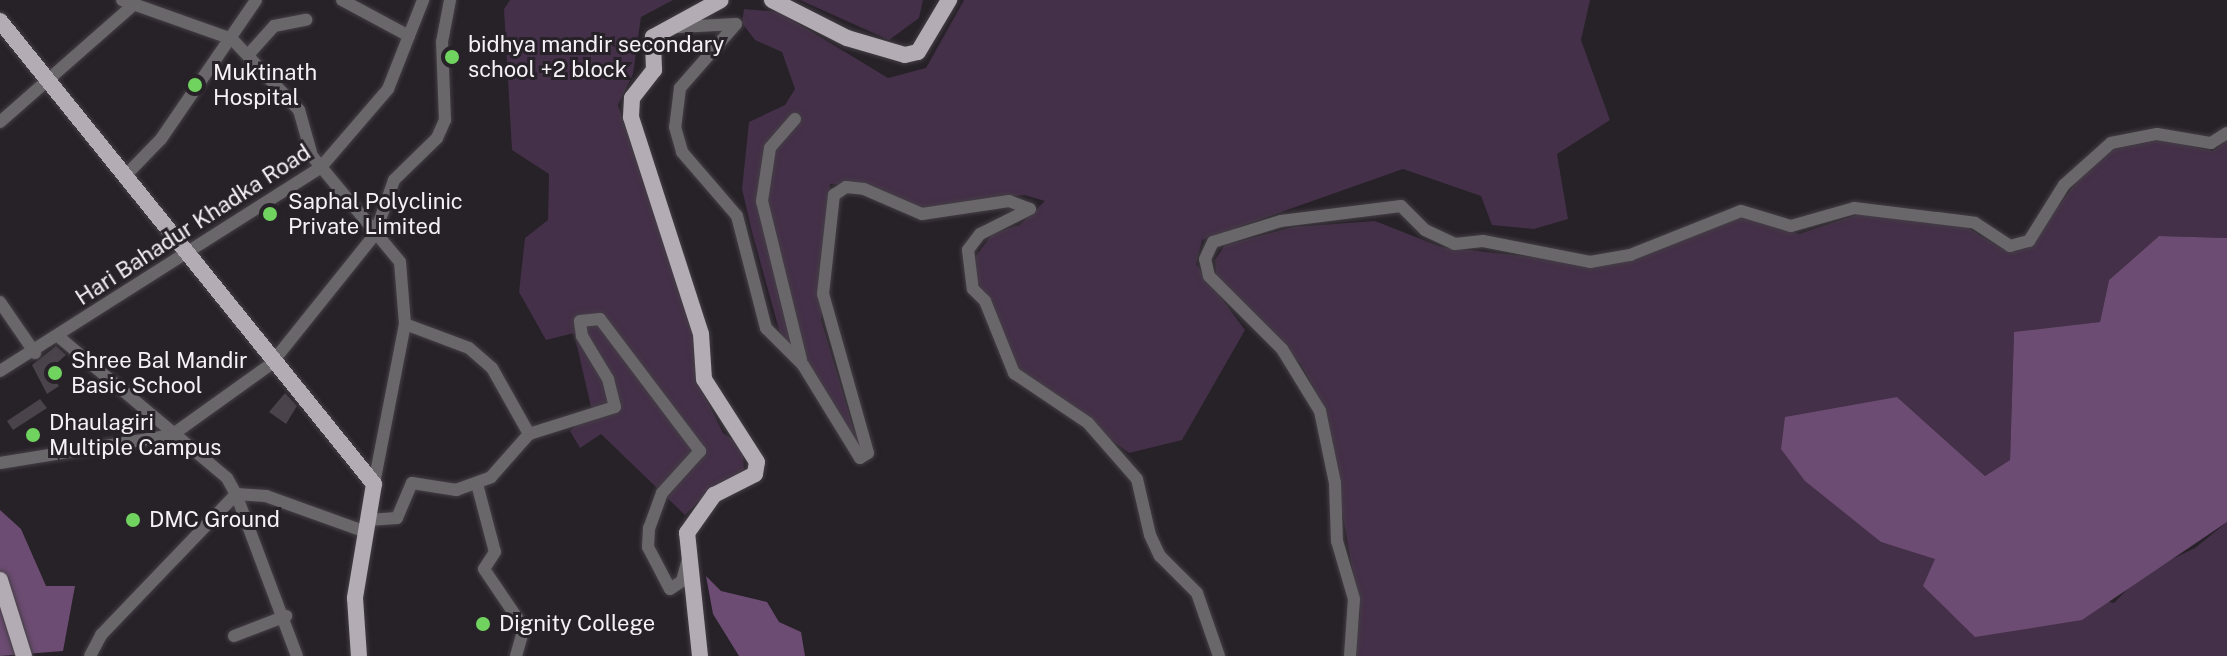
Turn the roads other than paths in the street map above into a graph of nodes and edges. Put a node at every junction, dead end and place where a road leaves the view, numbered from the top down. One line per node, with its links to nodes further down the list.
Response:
1 (256, 0): 13 (street)
2 (342, 0): 12 (street)
3 (721, 0): 11 (main road)
4 (772, 0): 5 (main road)
5 (949, 0)
6 (422, 1): 8 (street); 12 (street, Hari Bahadur Khadka Road)
7 (128, 2): 13 (street); 15 (street)
8 (447, 4): 21 (street)
9 (306, 20): 14 (street)
10 (0, 21): 15 (main road)
11 (668, 29): 28 (street); 37 (main road)
12 (409, 36): 19 (street, Hari Bahadur Khadka Road)
13 (232, 39): 14 (street); 20 (street)
14 (248, 55): 19 (street)
15 (51, 80): 17 (street); 20 (main road)
16 (795, 119): 28 (street)
17 (0, 122)
18 (2227, 133): 48 (street)
19 (321, 167): 21 (street); 22 (street, Hari Bahadur Khadka Road)
20 (126, 175): 22 (main road)
21 (375, 234): 24 (street); 27 (street)
22 (186, 255): 25 (street, Hari Bahadur Khadka Road); 27 (main road)
23 (0, 302): 26 (street)
24 (405, 324): 30 (street); 33 (street)
25 (59, 337): 26 (street, Hari Bahadur Khadka Road); 31 (street)
26 (35, 353): 29 (street, Hari Bahadur Khadka Road)
27 (271, 364): 31 (street); 33 (main road)
28 (803, 365): 47 (street)
29 (0, 371)
30 (529, 434): 34 (street); 37 (street)
31 (172, 435): 32 (street); 35 (street)
32 (0, 463)
33 (374, 484): 36 (main road)
34 (477, 484): 36 (street); 45 (street)
35 (236, 494): 36 (street); 39 (street); 42 (street)
36 (367, 526): 44 (main road)
37 (691, 553): 46 (main road)
38 (0, 580): 41 (main road)
39 (286, 616): 40 (street); 43 (street)
40 (234, 636)
41 (24, 656)
42 (90, 656)
43 (297, 656)
44 (359, 656)
45 (516, 656)
46 (700, 656)
47 (1219, 656)
48 (1350, 656)

